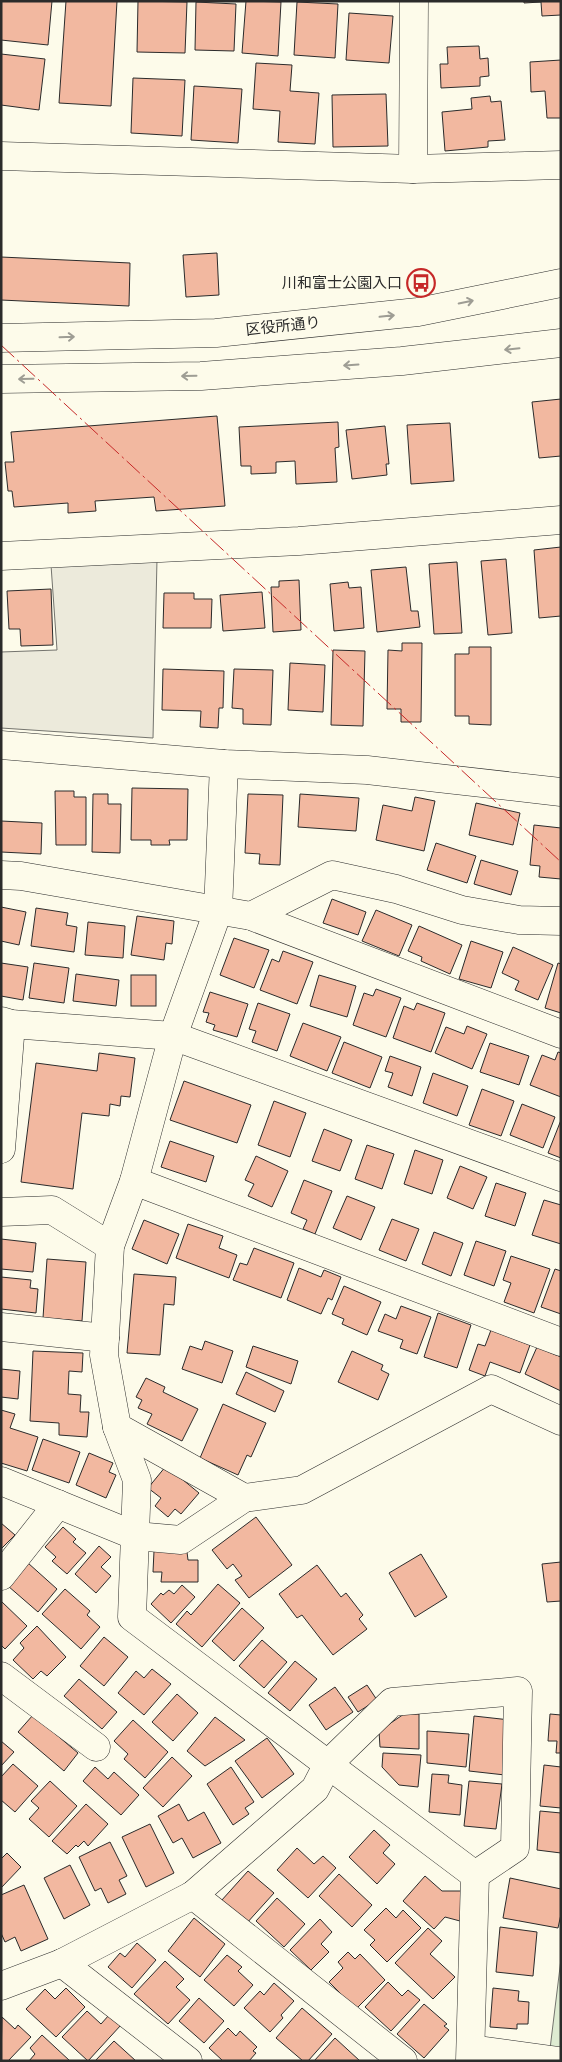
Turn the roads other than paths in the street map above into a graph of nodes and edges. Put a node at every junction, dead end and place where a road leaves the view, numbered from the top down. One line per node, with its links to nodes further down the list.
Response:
1 (414, 1): 4 (street)
2 (1, 156): 4 (street)
3 (561, 165): 4 (street)
4 (413, 170)
5 (561, 283): 6 (street, 区役所通り, one-way to 5)
6 (1, 338)
7 (561, 343): 8 (street, one-way to 8)
8 (1, 379)
9 (561, 520): 10 (street)
10 (1, 556)
11 (1, 745): 12 (street)
12 (224, 764): 13 (street); 15 (street)
13 (561, 792)
14 (1, 875): 15 (street)
15 (218, 911): 16 (street); 20 (street)
16 (251, 916): 17 (street); 19 (street)
17 (561, 921)
18 (6, 1022): 20 (street); 21 (street)
19 (561, 1034)
20 (173, 1036): 22 (street); 23 (street)
21 (1, 1149)
22 (561, 1177)
23 (134, 1181): 25 (street); 28 (street)
24 (1, 1212): 25 (street)
25 (110, 1246): 27 (street)
26 (1, 1328): 27 (street)
27 (105, 1338): 30 (street)
28 (561, 1342)
29 (561, 1421): 32 (street)
30 (117, 1427): 32 (street); 34 (street)
31 (1, 1481): 33 (street)
32 (244, 1498): 34 (street)
33 (58, 1504): 34 (street); 35 (street)
34 (136, 1536): 38 (street)
35 (1, 1576)
36 (2, 1680): 37 (street)
37 (96, 1748)
38 (328, 1764): 39 (street); 39 (street); 40 (street)
39 (475, 1875): 43 (street)
40 (193, 1895): 41 (street); 45 (street)
41 (62, 1963): 42 (street); 44 (street)
42 (1, 1986)
43 (470, 2055): 46 (street)
44 (188, 2061)
45 (403, 2061)
46 (559, 2061)

